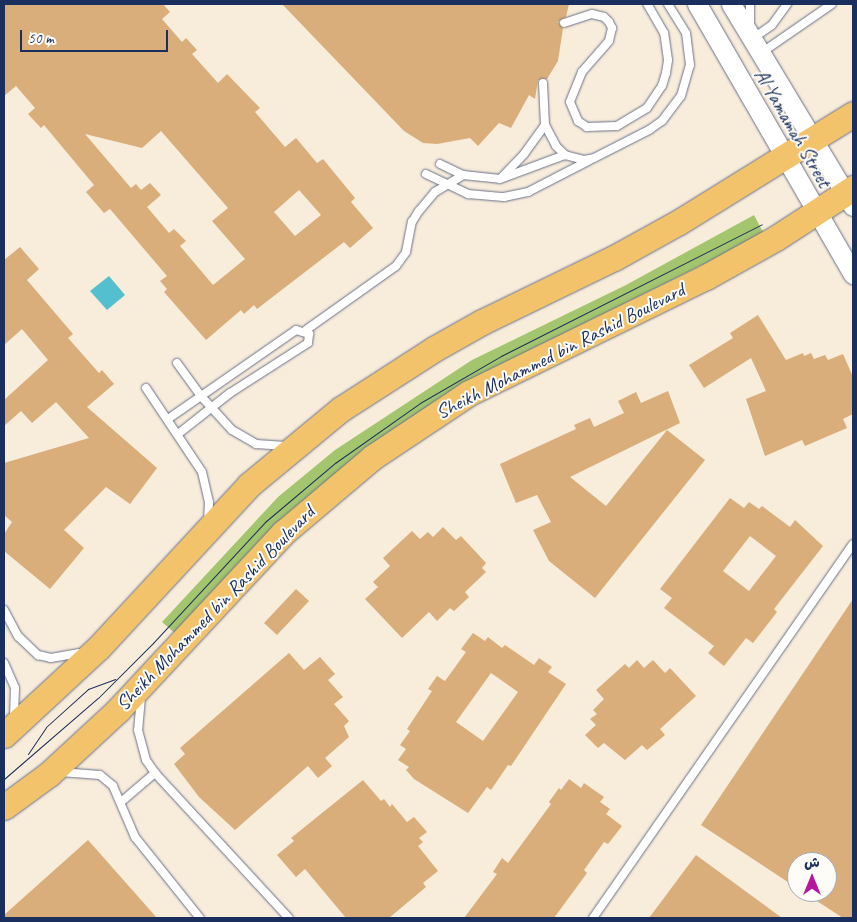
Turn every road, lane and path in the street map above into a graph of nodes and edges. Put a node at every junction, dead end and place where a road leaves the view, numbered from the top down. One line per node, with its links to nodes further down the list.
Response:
1 (647, 4): 8 (lane)
2 (668, 4): 15 (lane)
3 (696, 4): 16 (street, Al Yamamah Street)
4 (732, 4): 9 (street, Al Yamamah Street)
5 (750, 4): 9 (lane)
6 (788, 4): 9 (lane)
7 (832, 4): 9 (lane)
8 (564, 23)
9 (754, 42): 13 (street, Al Yamamah Street)
10 (544, 83): 12 (lane)
11 (853, 114): 13 (main road)
12 (545, 125): 14 (lane); 20 (lane)
13 (816, 140): 16 (main road); 22 (street, Al Yamamah Street)
14 (566, 155): 15 (lane); 20 (lane)
15 (594, 158): 21 (lane)
16 (785, 160): 23 (street, Al Yamamah Street); 32 (main road)
17 (440, 164): 19 (lane)
18 (426, 174): 21 (lane)
19 (463, 175): 20 (lane); 21 (lane)
20 (500, 179)
21 (445, 186): 25 (lane)
22 (851, 195): 23 (main road, Sheikh Mohammed bin Rashid Boulevard)
23 (816, 213): 24 (street, Al Yamamah Street); 38 (main road, Sheikh Mohammed bin Rashid Boulevard)
24 (853, 274)
25 (306, 330): 28 (lane); 29 (lane)
26 (177, 363): 28 (lane)
27 (146, 388): 30 (lane)
28 (200, 395): 29 (lane); 30 (lane)
29 (211, 408): 31 (lane); 32 (lane)
30 (168, 419): 31 (lane)
31 (178, 434): 33 (lane)
32 (298, 443): 33 (main road)
33 (206, 532): 36 (main road)
34 (853, 544): 46 (lane)
35 (4, 610): 36 (lane)
36 (99, 647): 39 (main road)
37 (4, 664): 39 (lane)
38 (145, 684): 40 (lane); 41 (main road, Sheikh Mohammed bin Rashid Boulevard)
39 (5, 733)
40 (155, 773): 42 (lane); 45 (lane)
41 (48, 774): 42 (lane); 43 (main road, Sheikh Mohammed bin Rashid Boulevard)
42 (121, 802): 44 (lane)
43 (4, 807)
44 (200, 918)
45 (289, 918)
46 (592, 918)

